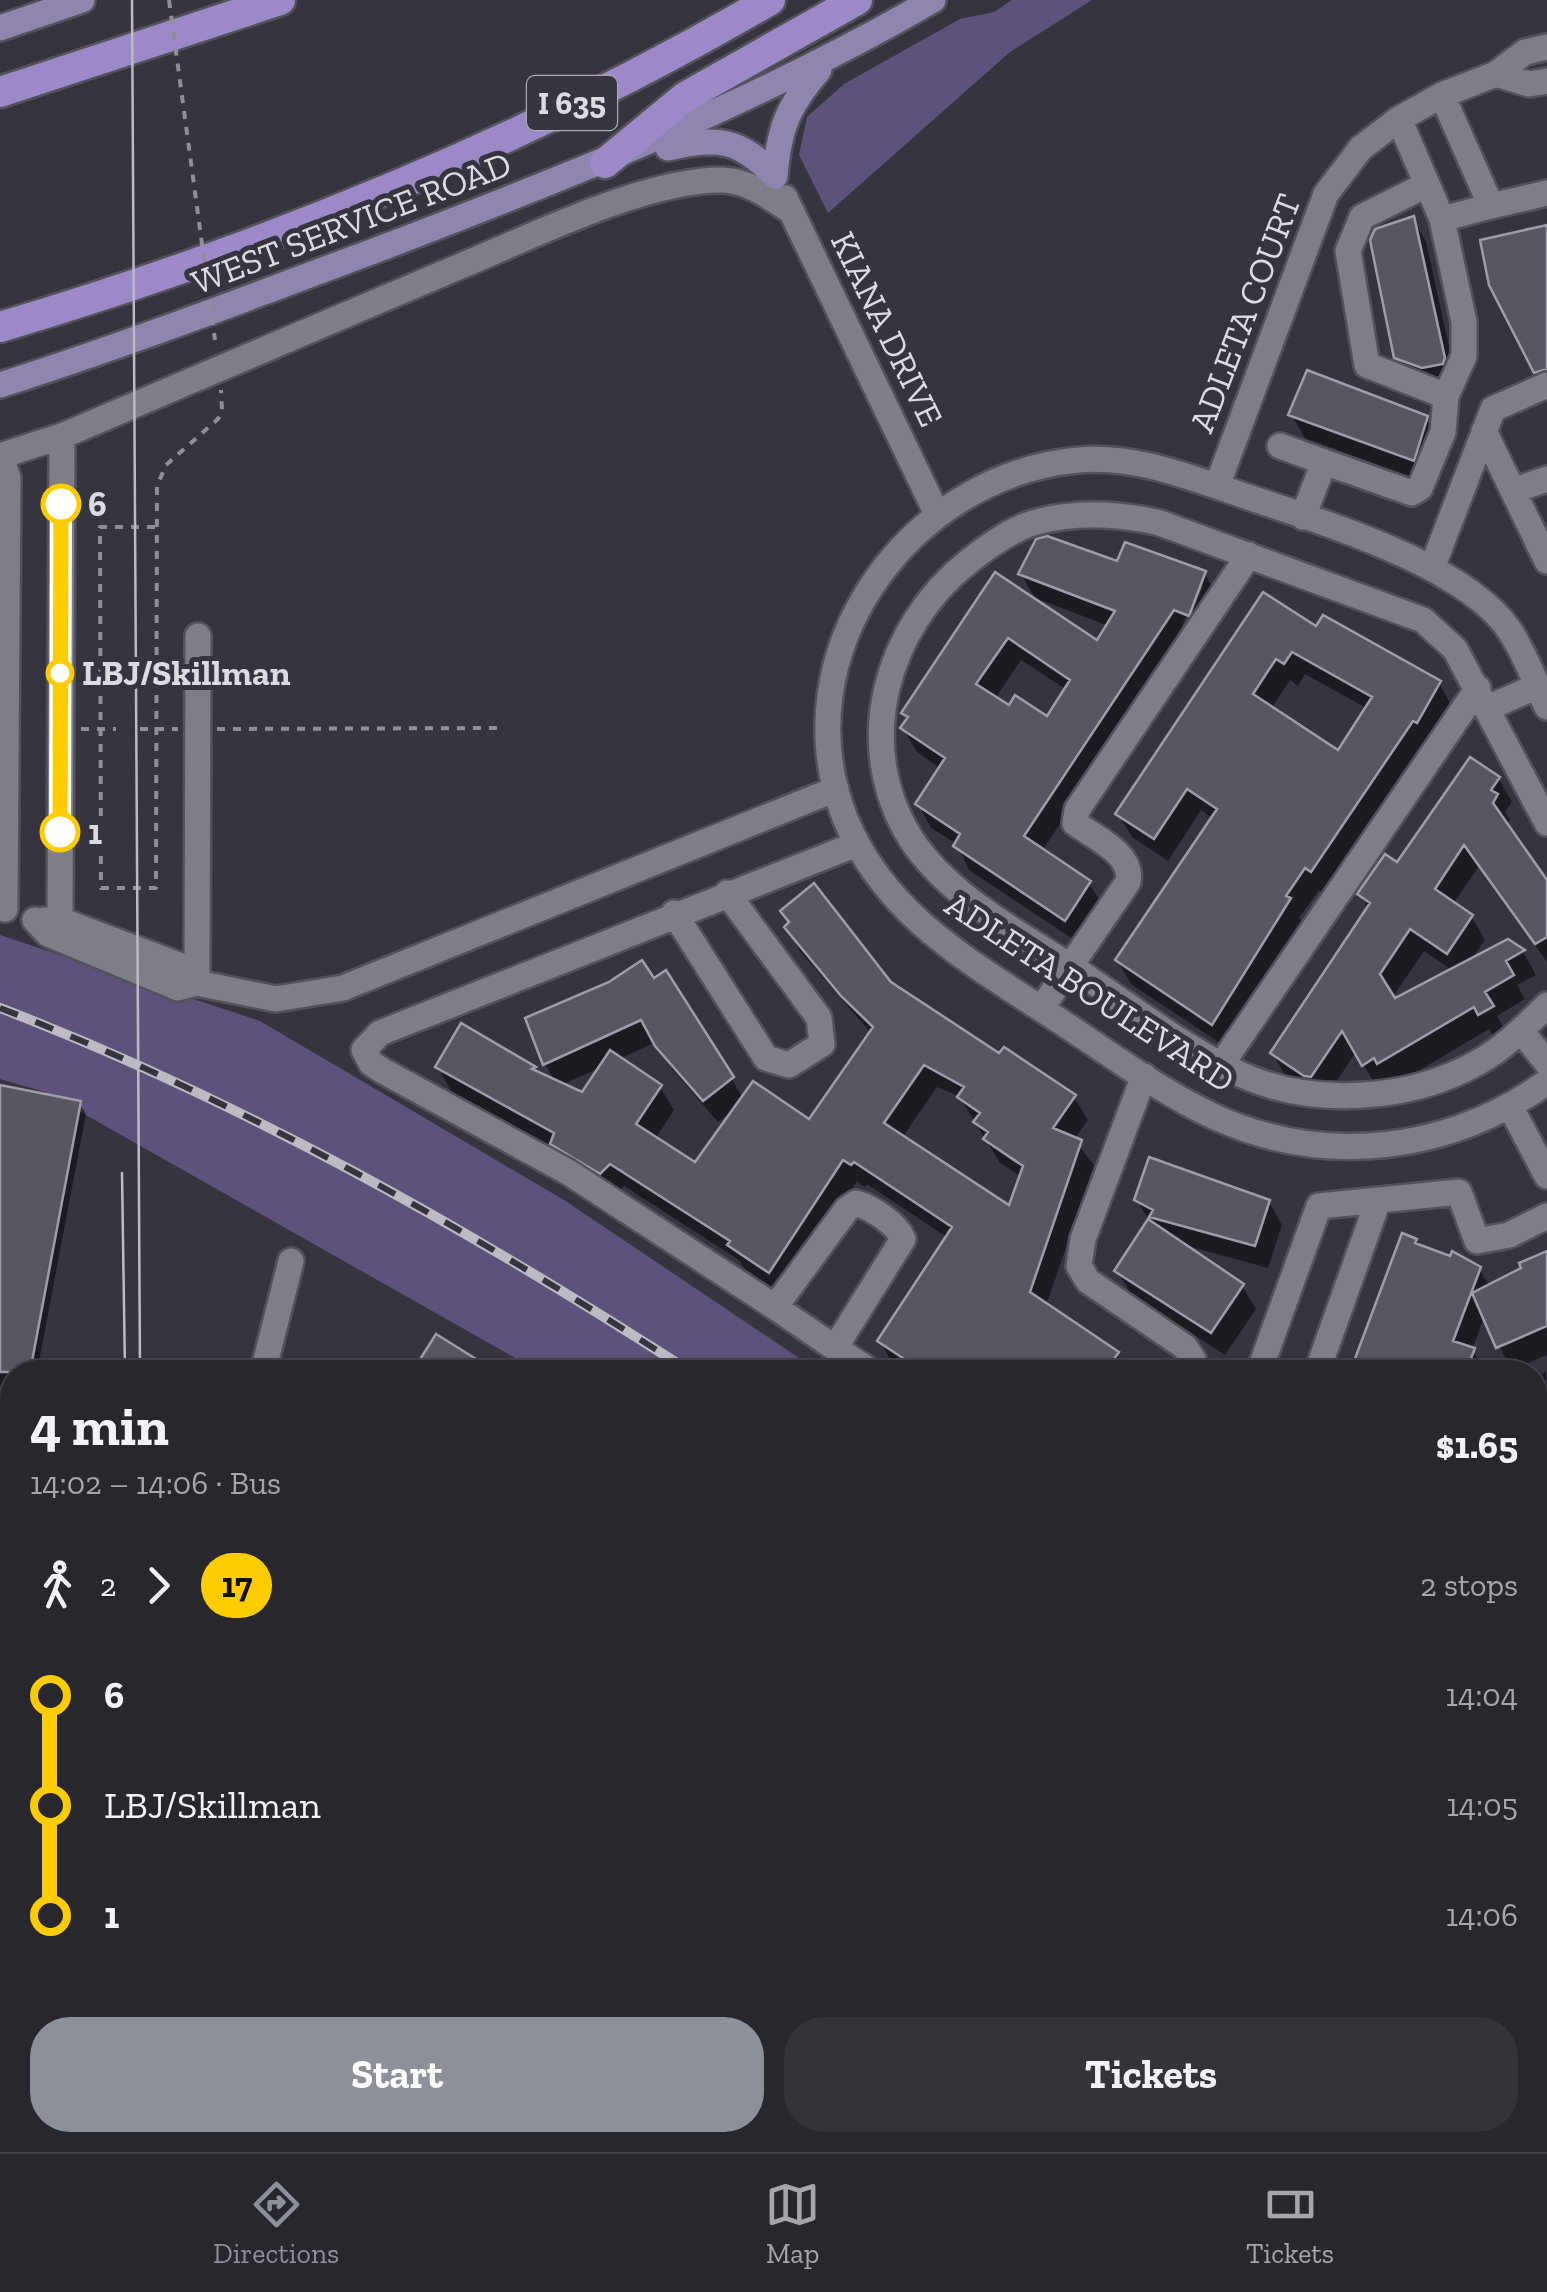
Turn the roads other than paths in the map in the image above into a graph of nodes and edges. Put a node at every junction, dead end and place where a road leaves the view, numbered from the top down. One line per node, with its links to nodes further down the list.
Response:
1 (82, 0): 6 (main road)
2 (280, 0): 11 (highway)
3 (770, 0): 21 (highway, I 635)
4 (857, 0): 14 (highway)
5 (933, 0): 8 (main road, WEST SERVICE ROAD)
6 (0, 28)
7 (1547, 46): 9 (street, ADLETA COURT)
8 (826, 62): 14 (main road, WEST SERVICE ROAD); 15 (main road)
9 (1496, 74): 10 (street); 12 (street, ADLETA COURT)
10 (1547, 81)
11 (0, 92)
12 (1442, 95): 13 (street, ADLETA COURT); 18 (street)
13 (1399, 119): 16 (street); 31 (street, ADLETA COURT)
14 (605, 164): 15 (main road); 22 (main road, WEST SERVICE ROAD)
15 (775, 176): 19 (street, KIANA DRIVE)
16 (1426, 185): 20 (street); 24 (street)
17 (1547, 193): 18 (street)
18 (1490, 206): 20 (street)
19 (792, 212): 26 (street); 33 (street, KIANA DRIVE)
20 (1442, 219): 24 (street)
21 (0, 327)
22 (0, 385)
23 (1547, 385): 25 (street)
24 (1446, 396): 29 (street)
25 (1484, 430): 32 (street); 37 (street)
26 (62, 436): 28 (street); 47 (street)
27 (1280, 446): 29 (street)
28 (0, 456): 45 (street)
29 (1324, 462): 34 (street)
30 (1547, 479): 32 (street)
31 (1217, 486): 33 (street, ADLETA BOULEVARD); 34 (street, ADLETA BOULEVARD)
32 (1513, 491): 36 (street)
33 (936, 512): 41 (street, ADLETA BOULEVARD)
34 (1303, 517): 37 (street, ADLETA BOULEVARD)
35 (1249, 555): 40 (street); 48 (street); 48 (street)
36 (1547, 562)
37 (1432, 568): 39 (street, ADLETA BOULEVARD)
38 (198, 636): 49 (street)
39 (1542, 696): 40 (street)
40 (1483, 698): 42 (street); 54 (street)
41 (836, 789): 43 (street, ADLETA BOULEVARD); 49 (street)
42 (1547, 823)
43 (857, 844): 44 (street); 51 (street, ADLETA BOULEVARD)
44 (727, 893): 46 (street); 46 (street)
45 (3, 908): 47 (street)
46 (674, 914): 62 (street)
47 (47, 920): 49 (street)
48 (1068, 970): 51 (street); 54 (street)
49 (198, 983)
50 (1547, 1006): 52 (street)
51 (1041, 1009): 55 (street, ADLETA BOULEVARD)
52 (1521, 1031): 53 (street); 54 (street)
53 (1547, 1063)
54 (1222, 1064)
55 (1144, 1076): 57 (street, ADLETA BOULEVARD); 66 (street)
56 (1547, 1082): 57 (street, ADLETA BOULEVARD)
57 (1510, 1106): 58 (street)
58 (1547, 1176)
59 (1378, 1202): 60 (street); 67 (street); 68 (street)
60 (1547, 1216)
61 (291, 1261): 64 (street)
62 (775, 1307): 63 (street); 63 (street)
63 (835, 1348): 65 (street)
64 (266, 1360)
65 (854, 1360)
66 (1193, 1360)
67 (1262, 1360)
68 (1321, 1360)

